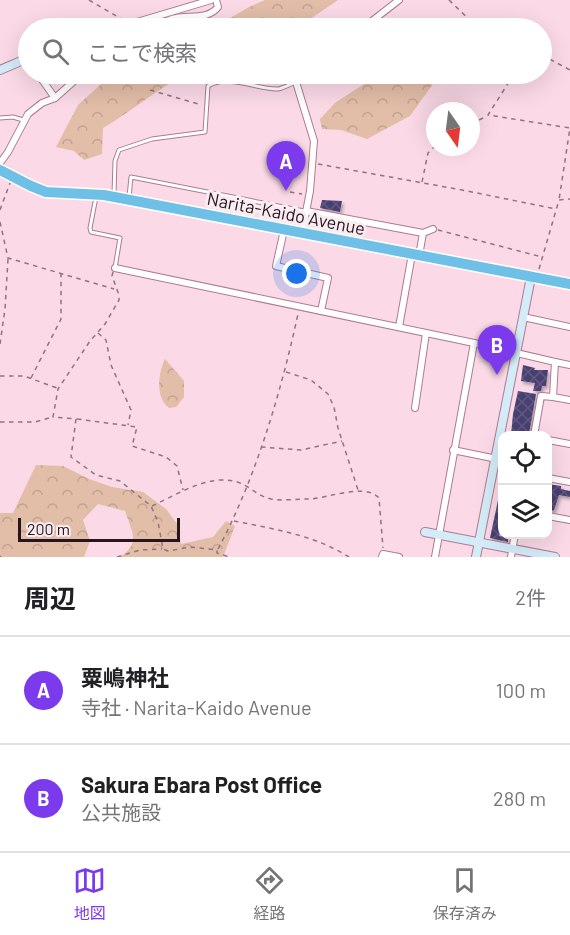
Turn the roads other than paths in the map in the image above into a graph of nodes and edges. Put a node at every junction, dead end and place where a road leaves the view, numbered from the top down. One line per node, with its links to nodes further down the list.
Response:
1 (211, 0): 4 (street)
2 (216, 0): 5 (street)
3 (399, 0): 6 (street)
4 (152, 18)
5 (176, 18)
6 (376, 18)
7 (18, 63): 8 (street)
8 (0, 70)
9 (45, 84): 15 (street)
10 (68, 84): 15 (street)
11 (211, 84): 21 (lane)
12 (252, 84): 13 (lane)
13 (291, 84)
14 (297, 84): 23 (street)
15 (55, 98): 17 (street)
16 (0, 118): 17 (lane)
17 (23, 120): 18 (street)
18 (0, 163)
19 (0, 170): 20 (highway, Narita-Kaido Avenue)
20 (96, 196): 21 (highway, Narita-Kaido Avenue); 29 (lane)
21 (114, 197): 22 (highway, Narita-Kaido Avenue)
22 (129, 200): 23 (lane); 25 (highway, Narita-Kaido Avenue)
23 (306, 211): 26 (street); 27 (street)
24 (434, 229): 26 (street)
25 (284, 230): 27 (highway, Narita-Kaido Avenue); 32 (street)
26 (423, 233): 28 (street)
27 (302, 234): 28 (highway, Narita-Kaido Avenue)
28 (415, 255): 30 (highway, Narita-Kaido Avenue); 34 (street)
29 (114, 268): 32 (street)
30 (534, 278): 31 (highway, Narita-Kaido Avenue); 33 (street)
31 (570, 284)
32 (321, 311): 34 (street)
33 (523, 317): 35 (street); 38 (street)
34 (399, 327): 36 (street)
35 (570, 327)
36 (426, 333): 37 (street); 43 (street)
37 (474, 343): 38 (street); 48 (street)
38 (515, 354): 39 (street); 44 (street)
39 (555, 362): 40 (street); 41 (street)
40 (570, 364)
41 (553, 397): 42 (street); 45 (street)
42 (570, 400)
43 (415, 408)
44 (503, 431)
45 (535, 431)
46 (552, 441): 47 (street)
47 (570, 444)
48 (453, 450): 49 (street); 56 (street)
49 (498, 459)
50 (498, 463): 57 (street)
51 (552, 479): 52 (street)
52 (570, 482)
53 (552, 517): 54 (street)
54 (570, 520)
55 (425, 532): 56 (street)
56 (438, 535): 57 (street); 61 (street)
57 (479, 543): 58 (street); 62 (street)
58 (512, 553): 63 (street)
59 (383, 556): 60 (street)
60 (399, 557)
61 (435, 557)
62 (476, 557)
63 (555, 557)

